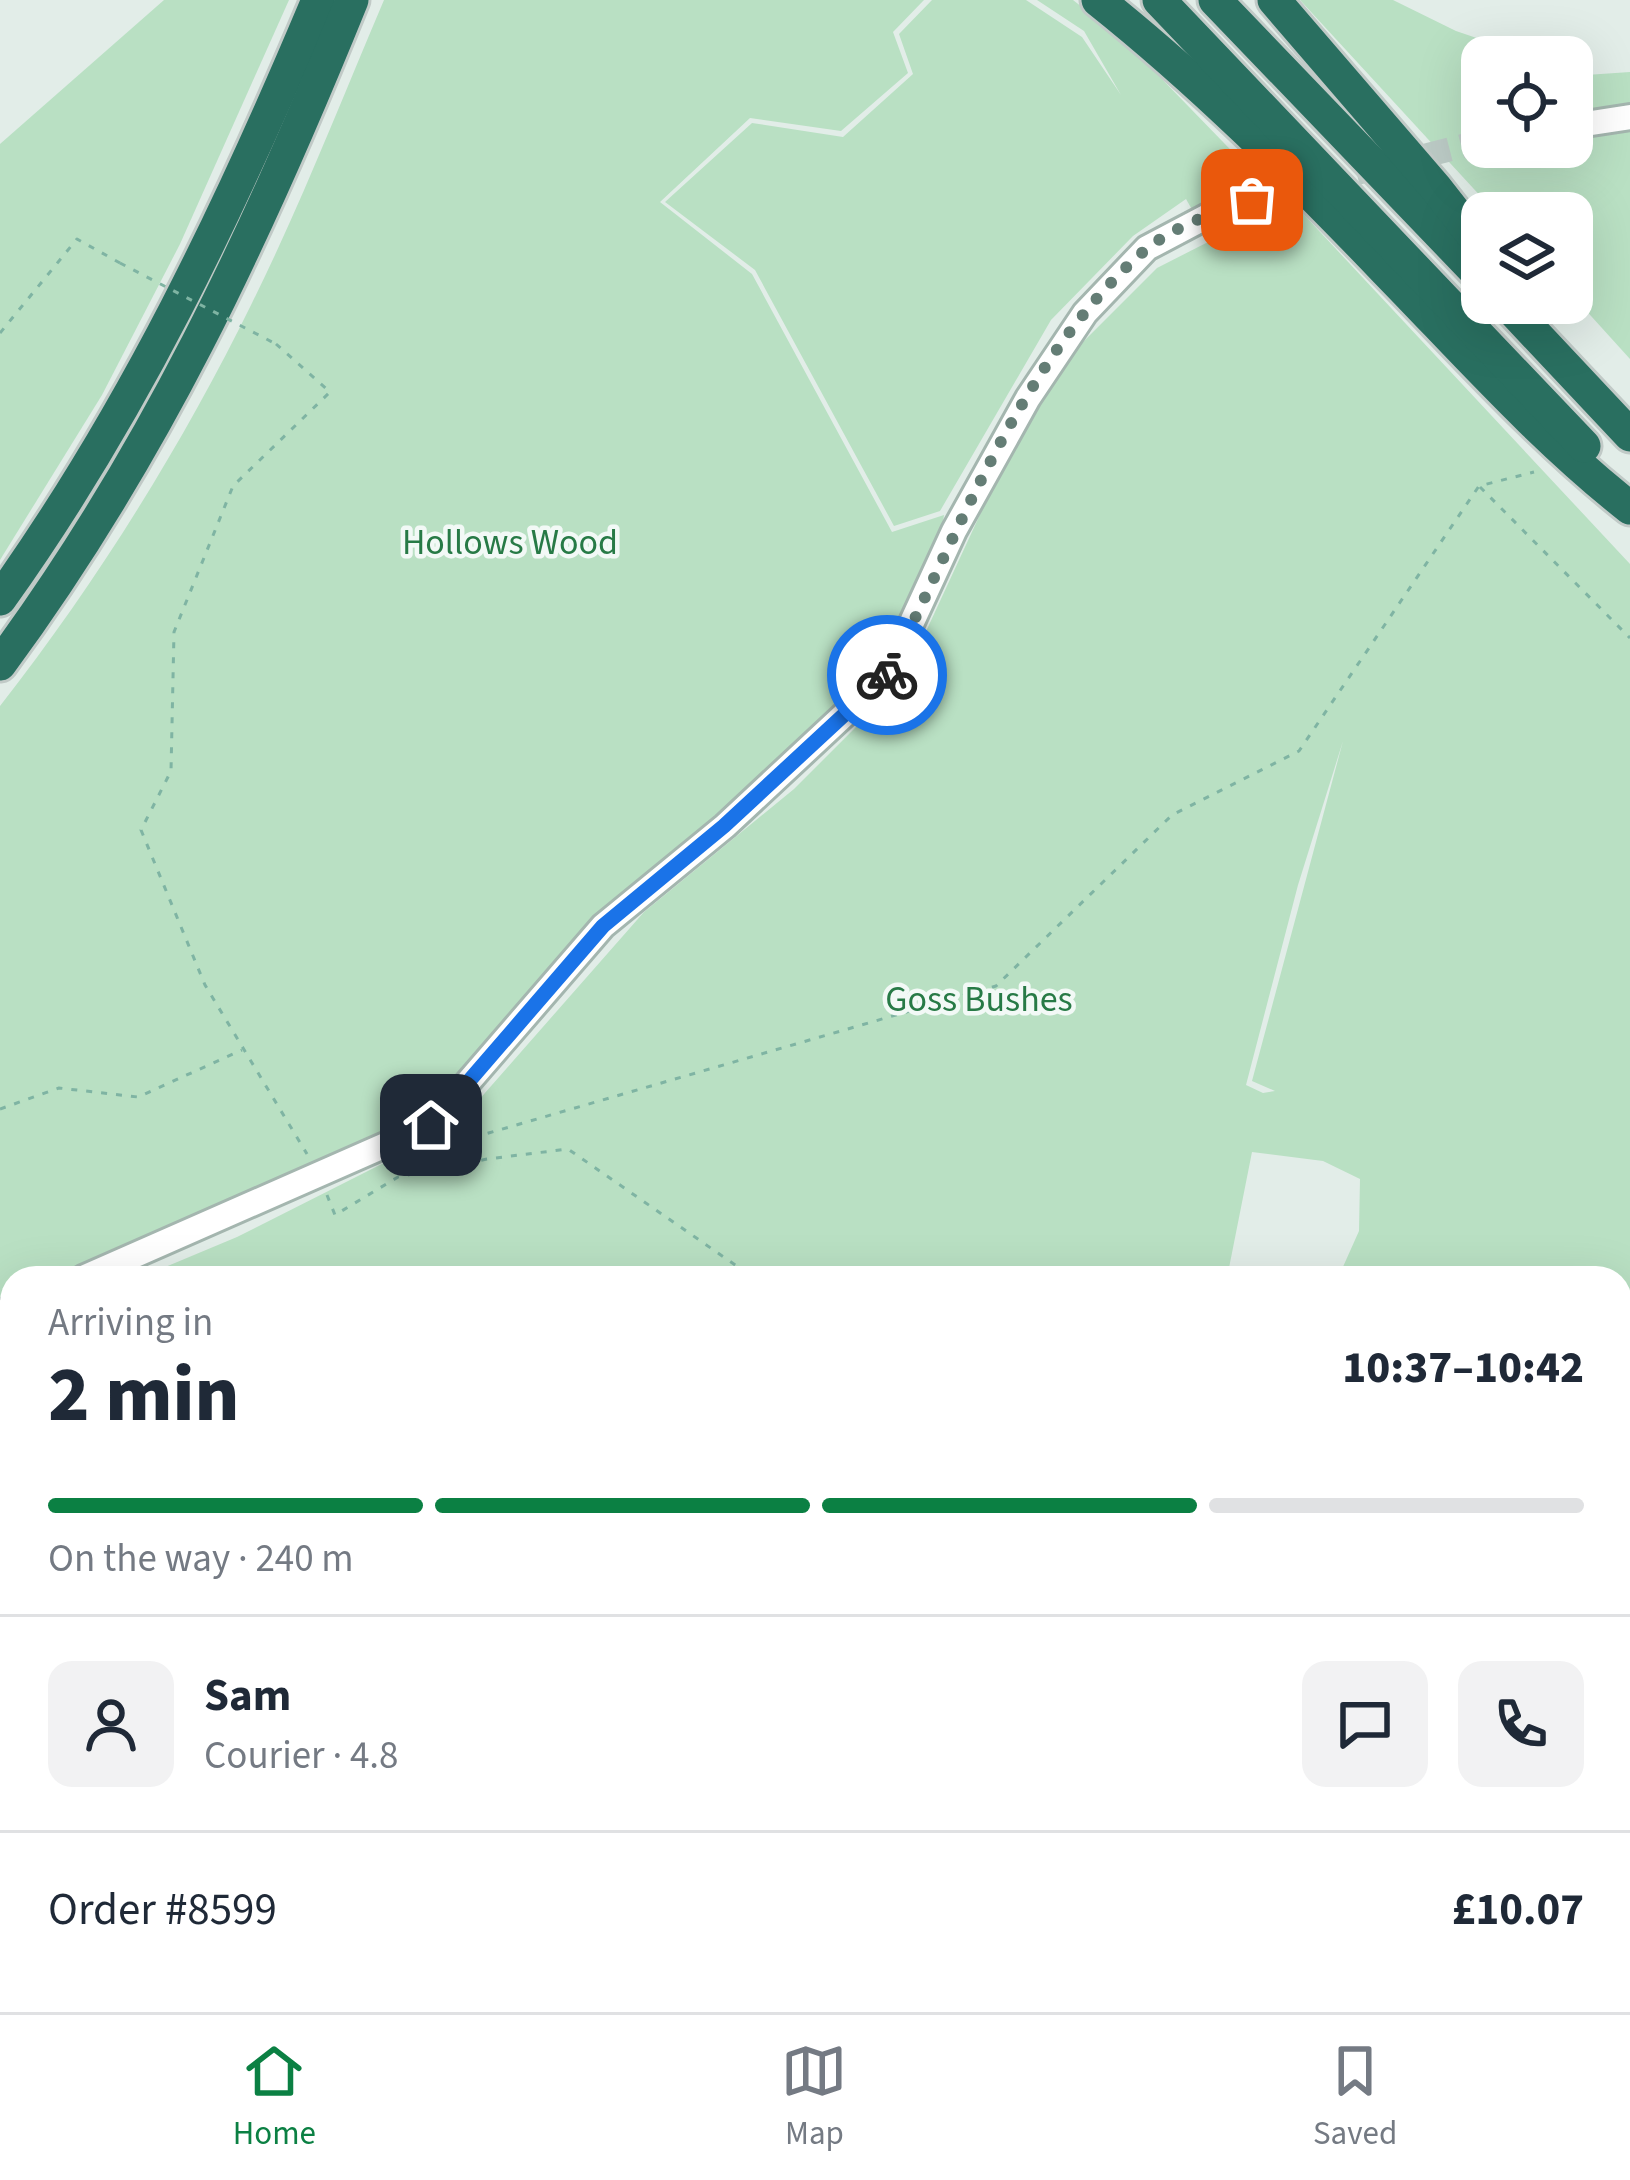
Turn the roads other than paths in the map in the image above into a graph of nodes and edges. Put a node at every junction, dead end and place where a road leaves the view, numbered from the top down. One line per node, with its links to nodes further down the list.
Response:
1 (318, 0): 18 (highway)
2 (352, 0): 19 (highway)
3 (1098, 0): 17 (highway)
4 (1159, 0): 16 (highway)
5 (1215, 0): 11 (highway)
6 (1274, 0): 10 (highway)
7 (1630, 117): 8 (street)
8 (1593, 123)
9 (1252, 200): 20 (street)
10 (1461, 223)
11 (1461, 256)
12 (1526, 324): 14 (highway)
13 (1539, 324): 14 (highway)
14 (1586, 389): 15 (highway)
15 (1630, 435)
16 (1630, 495)
17 (1630, 508)
18 (0, 599)
19 (0, 664)
20 (109, 1266)

